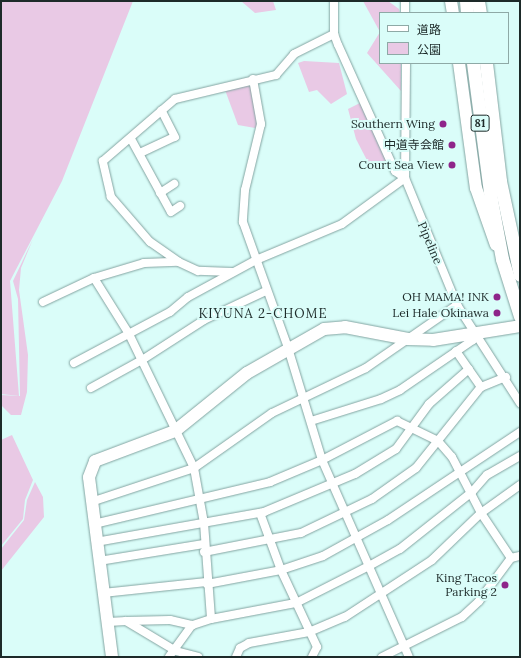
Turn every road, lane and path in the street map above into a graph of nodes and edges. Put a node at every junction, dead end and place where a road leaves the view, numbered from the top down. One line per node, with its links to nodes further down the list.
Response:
1 (334, 1): 10 (street)
2 (405, 1): 6 (street)
3 (451, 1): 7 (street)
4 (466, 1): 8 (main road)
5 (478, 1): 9 (main road)
6 (405, 12)
7 (453, 12)
8 (467, 12)
9 (480, 12)
10 (334, 34): 15 (street); 20 (street)
11 (406, 64): 20 (street, Pipeline)
12 (459, 64): 19 (street)
13 (473, 64): 21 (main road, 81)
14 (486, 64): 21 (main road, 81)
15 (253, 79): 16 (street); 26 (street)
16 (161, 110): 17 (street); 18 (street)
17 (131, 139): 18 (street); 27 (street)
18 (140, 153): 23 (street)
19 (472, 168): 21 (street); 25 (street)
20 (405, 178): 26 (street); 33 (street, Pipeline)
21 (494, 182): 25 (main road, 81); 29 (main road, 81)
22 (174, 184): 23 (street)
23 (160, 193): 24 (street)
24 (180, 206)
25 (502, 258): 34 (main road, 81)
26 (256, 260): 28 (street); 31 (street)
27 (179, 262): 28 (street); 30 (street)
28 (237, 271): 36 (street)
29 (520, 275)
30 (94, 278): 32 (street); 36 (street)
31 (266, 291): 39 (street); 41 (street)
32 (43, 302)
33 (457, 304): 37 (street, Pipeline); 38 (street)
34 (520, 316)
35 (520, 326): 37 (street)
36 (129, 334): 41 (street); 42 (street)
37 (476, 334): 38 (street); 40 (street); 44 (street, Pipeline)
38 (408, 338): 39 (street); 47 (street)
39 (288, 348): 47 (street); 51 (street)
40 (456, 351): 43 (street); 49 (street)
41 (142, 360): 46 (street); 51 (street)
42 (74, 363)
43 (469, 370): 45 (street); 50 (street)
44 (506, 377): 45 (street); 48 (street, Pipeline)
45 (481, 387): 53 (street)
46 (91, 388)
47 (304, 396): 49 (street); 56 (street)
48 (520, 403)
49 (311, 421): 55 (street)
50 (412, 428): 53 (street); 55 (street); 58 (street)
51 (175, 431): 56 (street); 62 (street)
52 (520, 432): 57 (street)
53 (438, 441): 57 (street); 63 (street)
54 (520, 456): 60 (street)
55 (322, 460): 58 (street); 61 (street)
56 (194, 468): 61 (street); 62 (street)
57 (460, 473): 60 (street); 68 (street)
58 (332, 483): 63 (street); 64 (street)
59 (520, 485): 65 (street)
60 (472, 492): 65 (street); 75 (street)
61 (200, 497): 66 (street); 67 (street)
62 (91, 502): 67 (street)
63 (344, 511): 68 (street); 69 (street)
64 (260, 513): 66 (street); 69 (street)
65 (481, 513): 73 (street); 78 (street)
66 (204, 523): 70 (street); 71 (street)
67 (94, 524): 70 (street)
68 (356, 538): 75 (street); 76 (street)
69 (269, 540): 71 (street); 76 (street)
70 (96, 542): 74 (street)
71 (204, 548): 74 (street); 77 (street)
72 (520, 556): 73 (street)
73 (511, 558): 86 (street)
74 (99, 561): 79 (street)
75 (369, 566): 78 (street); 80 (street)
76 (281, 570): 77 (street); 80 (street)
77 (206, 583): 79 (street); 81 (street)
78 (380, 592): 85 (street); 86 (street)
79 (103, 593): 83 (street)
80 (296, 603): 81 (street); 85 (street)
81 (211, 619): 84 (street)
82 (126, 620): 83 (street); 84 (street); 87 (street)
83 (108, 622): 88 (street)
84 (192, 625): 87 (street)
85 (309, 632): 91 (street); 92 (street)
86 (403, 647): 93 (street); 94 (street)
87 (176, 651): 89 (street); 90 (street)
88 (112, 657)
89 (169, 657)
90 (198, 657)
91 (236, 657)
92 (312, 657)
93 (382, 657)
94 (409, 657)

